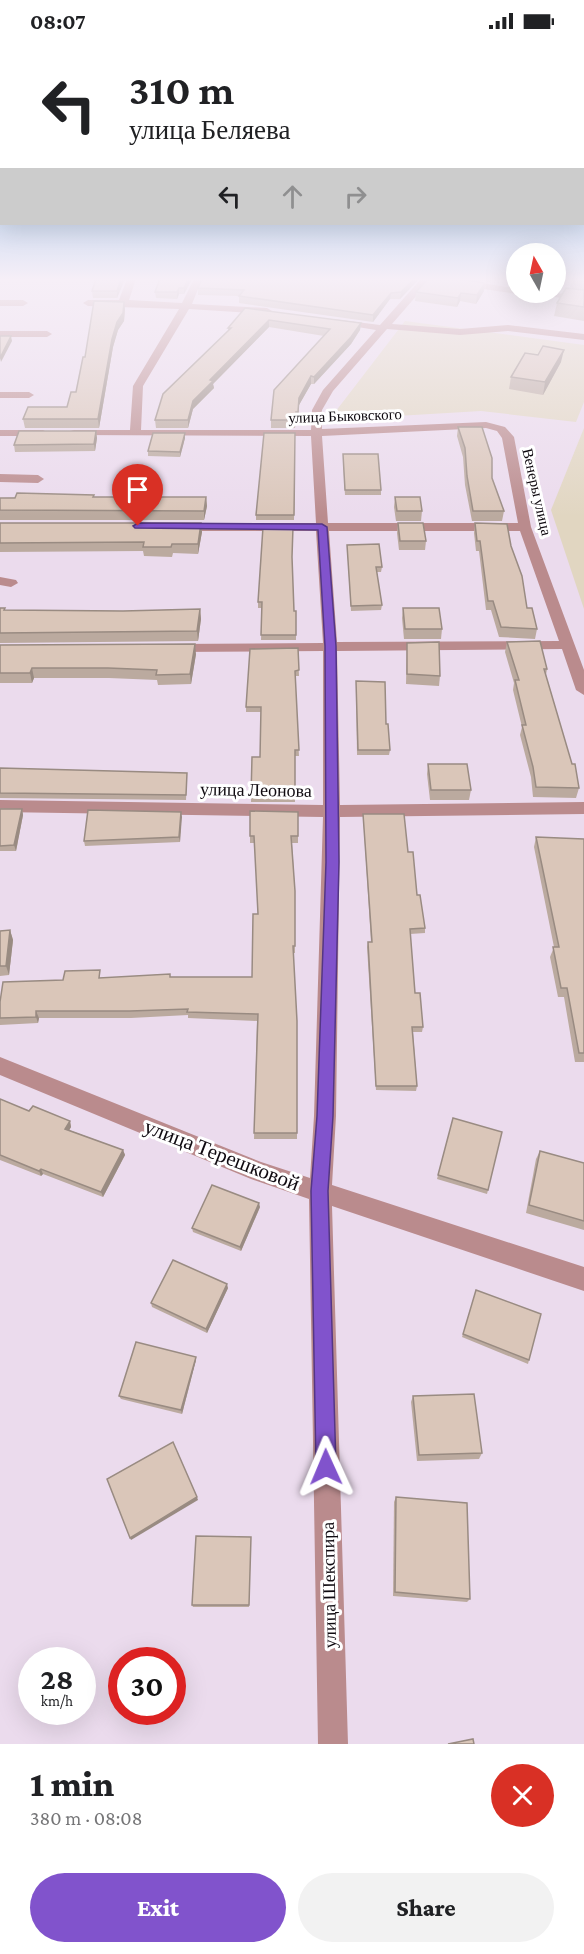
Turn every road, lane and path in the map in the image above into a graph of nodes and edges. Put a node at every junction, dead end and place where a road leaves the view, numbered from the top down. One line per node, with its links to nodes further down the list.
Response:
1 (155, 358): 7 (street)
2 (356, 358): 6 (street, улица Шекспира)
3 (0, 395): 4 (street)
4 (29, 395)
5 (0, 433): 7 (street, улица Быковского)
6 (316, 433): 7 (street, улица Быковского); 8 (street, улица Быковского); 12 (street, улица Шекспира)
7 (135, 434)
8 (508, 437): 13 (street, Венеры улица)
9 (0, 478): 10 (street)
10 (38, 478)
11 (167, 526): 12 (street)
12 (322, 527): 13 (street); 15 (street, улица Шекспира)
13 (525, 527): 14 (street, Венеры улица)
14 (568, 645): 15 (street); 17 (street, Венеры улица)
15 (330, 646): 16 (street); 20 (street, улица Шекспира)
16 (153, 648)
17 (584, 690)
18 (0, 806): 20 (street, улица Леонова)
19 (584, 808): 20 (street, улица Леонова)
20 (330, 811): 22 (street, улица Шекспира)
21 (0, 1066): 22 (street, улица Терешковой)
22 (320, 1191): 23 (street, улица Терешковой); 24 (street, улица Шекспира)
23 (584, 1279)
24 (333, 1744)

